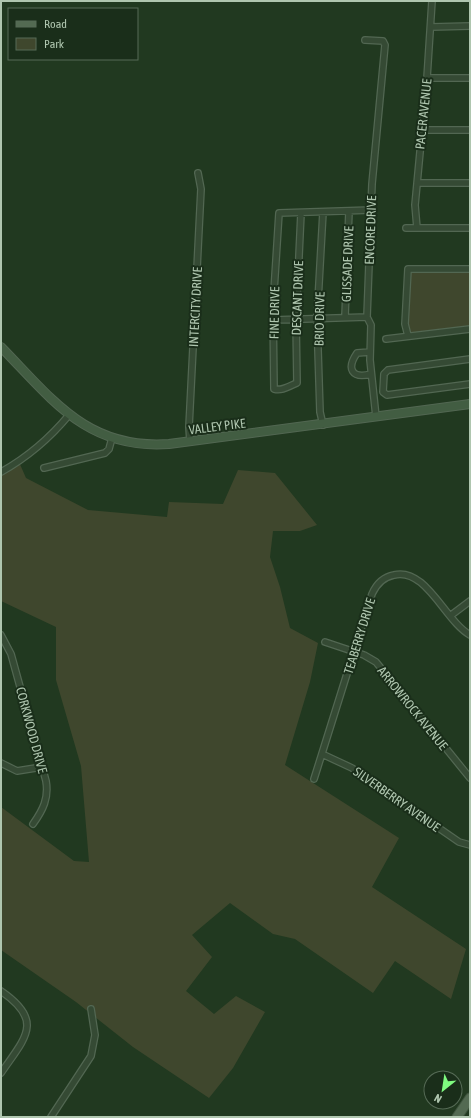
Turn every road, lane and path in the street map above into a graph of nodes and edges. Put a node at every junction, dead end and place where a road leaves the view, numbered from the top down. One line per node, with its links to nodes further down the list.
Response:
1 (432, 1): 3 (street, PACER AVENUE)
2 (470, 26): 3 (street)
3 (430, 27): 5 (street, PACER AVENUE)
4 (365, 40): 12 (street, ENCORE DRIVE)
5 (428, 78): 6 (street); 7 (street, PACER AVENUE)
6 (470, 78)
7 (422, 130): 8 (street); 10 (street, PACER AVENUE)
8 (470, 130)
9 (198, 173): 39 (street, INTERCITY DRIVE)
10 (417, 183): 11 (street); 17 (street, PACER AVENUE)
11 (470, 184)
12 (372, 210): 13 (street); 21 (street, ENCORE DRIVE)
13 (349, 211): 14 (street); 20 (street, GLISSADE DRIVE)
14 (323, 212): 15 (street); 22 (street, BRIO DRIVE)
15 (301, 213): 23 (street, FINE DRIVE); 24 (street, DESCANT DRIVE)
16 (406, 228): 17 (street)
17 (417, 228): 18 (street)
18 (470, 228)
19 (470, 269): 26 (street)
20 (345, 317): 21 (street); 22 (street)
21 (367, 317): 29 (street, ENCORE DRIVE)
22 (317, 319): 24 (street); 37 (street, BRIO DRIVE)
23 (273, 320): 24 (street); 32 (street, FINE DRIVE)
24 (296, 320): 32 (street, DESCANT DRIVE)
25 (470, 329): 26 (street)
26 (408, 336): 27 (street)
27 (386, 339)
28 (1, 347): 35 (street, VALLEY PIKE)
29 (370, 352): 31 (street, ENCORE DRIVE); 31 (street)
30 (470, 359): 33 (street)
31 (371, 374): 36 (street, ENCORE DRIVE)
32 (297, 383)
33 (470, 384)
34 (470, 404): 36 (street, VALLEY PIKE)
35 (69, 416): 38 (street, VALLEY PIKE); 41 (street)
36 (376, 417): 37 (street, VALLEY PIKE)
37 (323, 425): 39 (street, VALLEY PIKE)
38 (112, 438): 39 (street, VALLEY PIKE); 40 (street)
39 (190, 442)
40 (44, 468)
41 (1, 472)
42 (470, 601): 43 (street)
43 (450, 616): 45 (street, TEABERRY DRIVE); 47 (street, TEABERRY DRIVE)
44 (1, 635): 50 (street, CORKWOOD DRIVE)
45 (470, 635)
46 (325, 642): 47 (street, ARROWROCK AVENUE)
47 (354, 652): 48 (street, TEABERRY DRIVE); 51 (street, ARROWROCK AVENUE)
48 (322, 754): 52 (street, TEABERRY DRIVE); 54 (street, SILVERBERRY AVENUE)
49 (1, 763): 50 (street)
50 (42, 767): 53 (street, CORKWOOD DRIVE)
51 (470, 778)
52 (314, 779)
53 (33, 824)
54 (470, 846)
55 (1, 991): 57 (street)
56 (91, 1009): 59 (street)
57 (2, 1070)
58 (470, 1098): 60 (main road)
59 (51, 1117)
60 (457, 1117)

